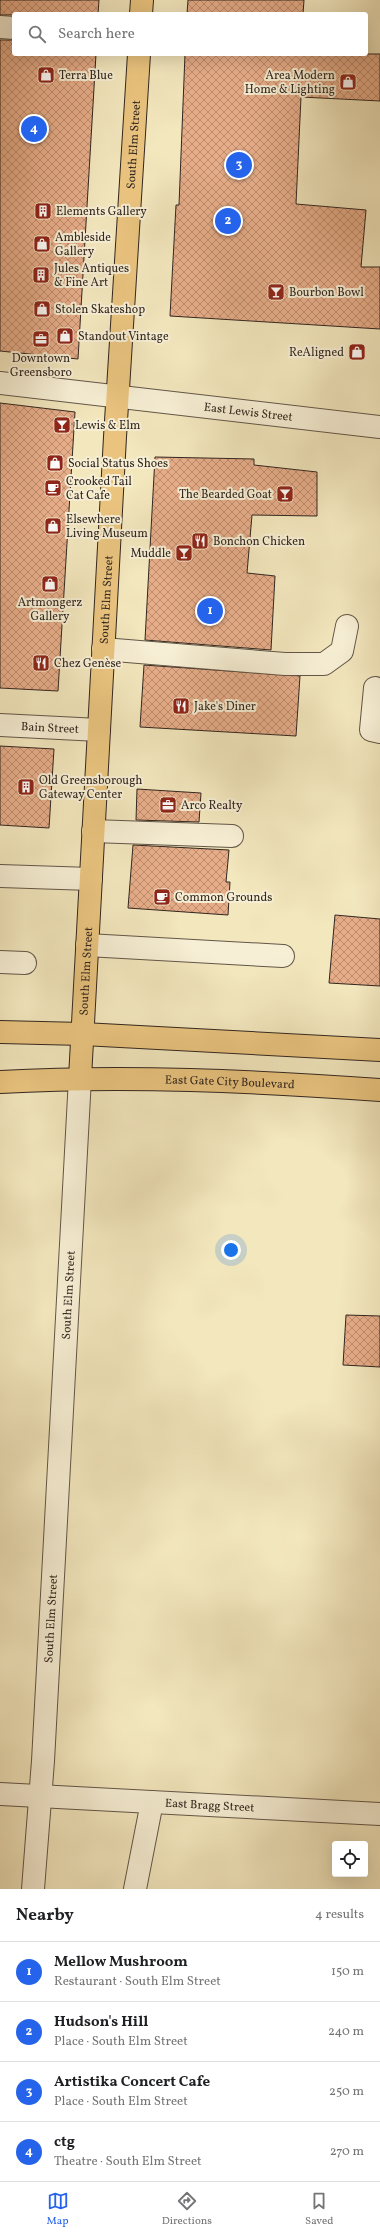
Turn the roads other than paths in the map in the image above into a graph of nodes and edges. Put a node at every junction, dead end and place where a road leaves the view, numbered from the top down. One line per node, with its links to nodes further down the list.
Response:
1 (142, 0): 2 (main road)
2 (142, 12)
3 (0, 27): 4 (street)
4 (12, 28)
5 (139, 56): 7 (main road, South Elm Street)
6 (0, 383): 7 (street, East Lewis Street)
7 (117, 398): 8 (street, East Lewis Street); 10 (main road, South Elm Street)
8 (380, 427)
9 (347, 626): 10 (street)
10 (103, 649): 13 (main road, South Elm Street)
11 (375, 688): 14 (street)
12 (0, 724): 13 (street, Bain Street)
13 (99, 730): 15 (main road, South Elm Street)
14 (380, 732)
15 (93, 831): 16 (street); 18 (main road, South Elm Street)
16 (232, 836)
17 (0, 876): 18 (street)
18 (91, 879): 19 (main road, South Elm Street)
19 (87, 945): 20 (street); 24 (main road, South Elm Street)
20 (283, 956)
21 (0, 962): 22 (street)
22 (25, 962)
23 (0, 1032): 24 (main road)
24 (83, 1034): 25 (main road); 26 (main road, South Elm Street)
25 (380, 1050)
26 (80, 1078): 27 (main road, East Gate City Boulevard); 28 (main road, East Gate City Boulevard); 30 (street, South Elm Street)
27 (0, 1082)
28 (380, 1090)
29 (0, 1794): 30 (street, East Bragg Street)
30 (40, 1796): 31 (street, East Bragg Street); 33 (street, South Elm Street)
31 (152, 1802): 32 (street, East Bragg Street); 34 (street)
32 (380, 1814)
33 (33, 1889)
34 (135, 1889)

